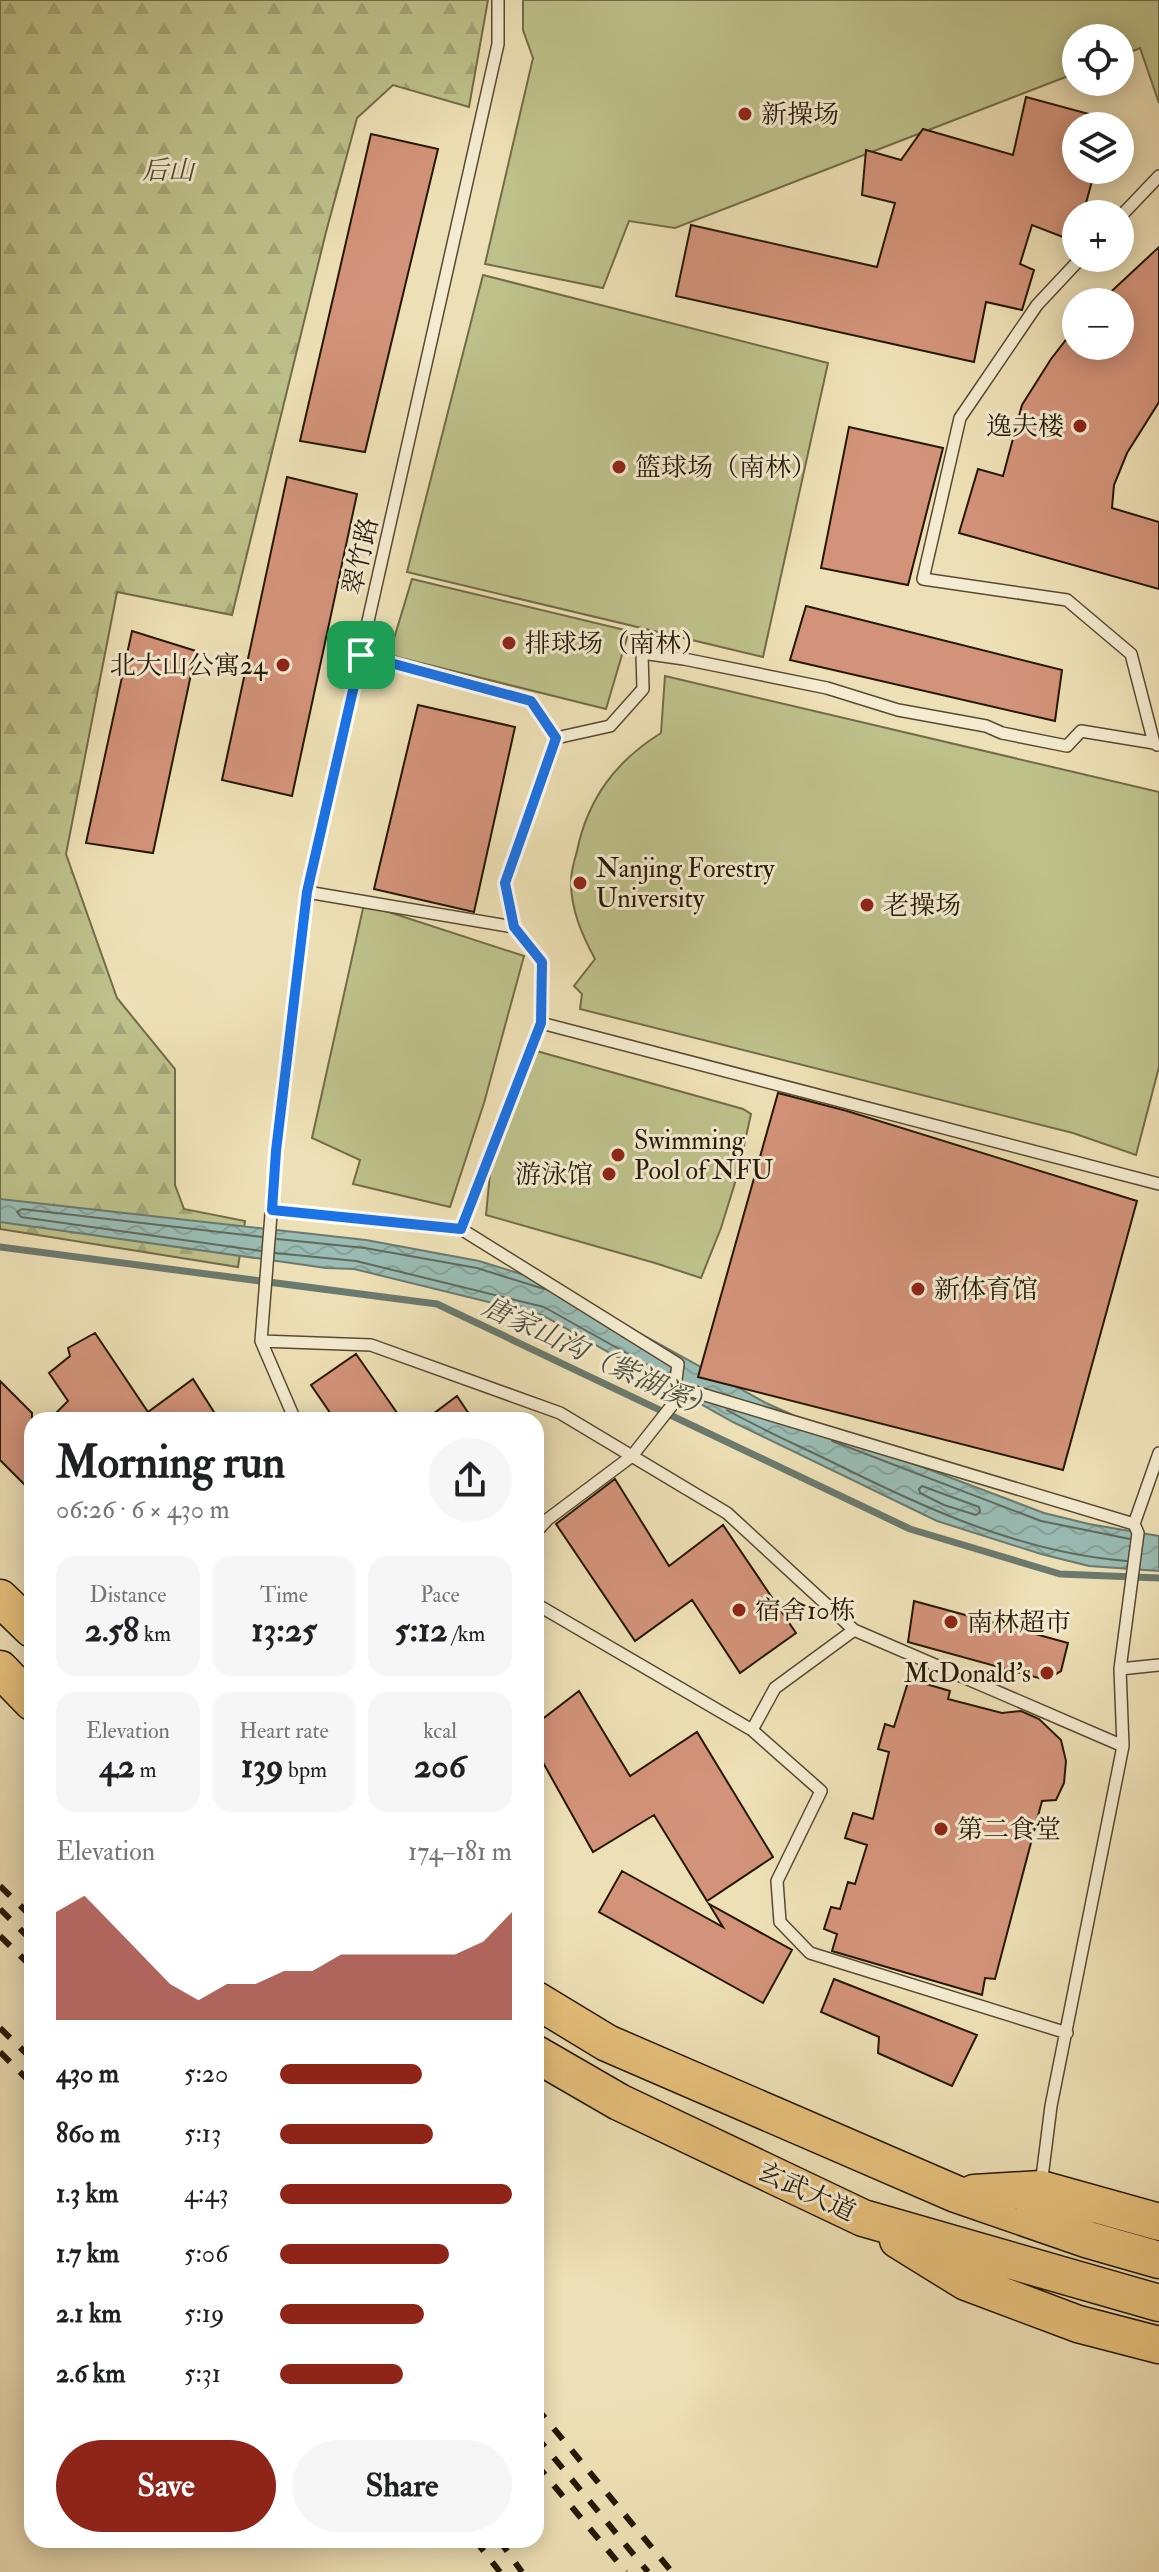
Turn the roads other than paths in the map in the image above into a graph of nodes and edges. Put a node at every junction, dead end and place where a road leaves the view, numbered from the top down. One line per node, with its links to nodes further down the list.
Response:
1 (498, 0): 5 (lane, 翠竹路)
2 (1159, 176): 3 (lane)
3 (1134, 202)
4 (1068, 272): 7 (lane)
5 (361, 655): 6 (lane); 8 (lane, 翠竹路)
6 (556, 738): 7 (lane); 9 (lane)
7 (1156, 744)
8 (307, 892): 9 (lane); 12 (lane, 翠竹路)
9 (514, 927): 10 (lane)
10 (541, 1023): 11 (lane); 13 (lane)
11 (1159, 1184)
12 (272, 1210): 13 (lane); 14 (lane, 翠竹路)
13 (461, 1229): 15 (lane)
14 (261, 1341): 16 (lane); 18 (lane)
15 (675, 1386): 18 (lane); 20 (lane)
16 (292, 1412)
17 (1159, 1453): 20 (lane)
18 (632, 1456): 19 (lane); 24 (lane)
19 (544, 1523)
20 (1134, 1524): 27 (lane)
21 (0, 1598): 23 (highway)
22 (544, 1609): 29 (lane)
23 (24, 1621)
24 (854, 1630): 29 (lane); 30 (lane)
25 (1159, 1665): 27 (lane)
26 (0, 1669): 28 (highway)
27 (1120, 1669): 30 (lane)
28 (24, 1694)
29 (752, 1730): 32 (lane)
30 (1123, 1746): 32 (lane)
31 (544, 2005): 35 (highway)
32 (1067, 2033): 34 (lane)
33 (544, 2059): 36 (highway, 玄武大道)
34 (1041, 2189): 35 (highway); 37 (highway)
35 (956, 2194): 38 (highway)
36 (863, 2218): 39 (highway, 玄武大道); 40 (highway)
37 (1159, 2222)
38 (1159, 2260)
39 (1159, 2303)
40 (1159, 2345)

